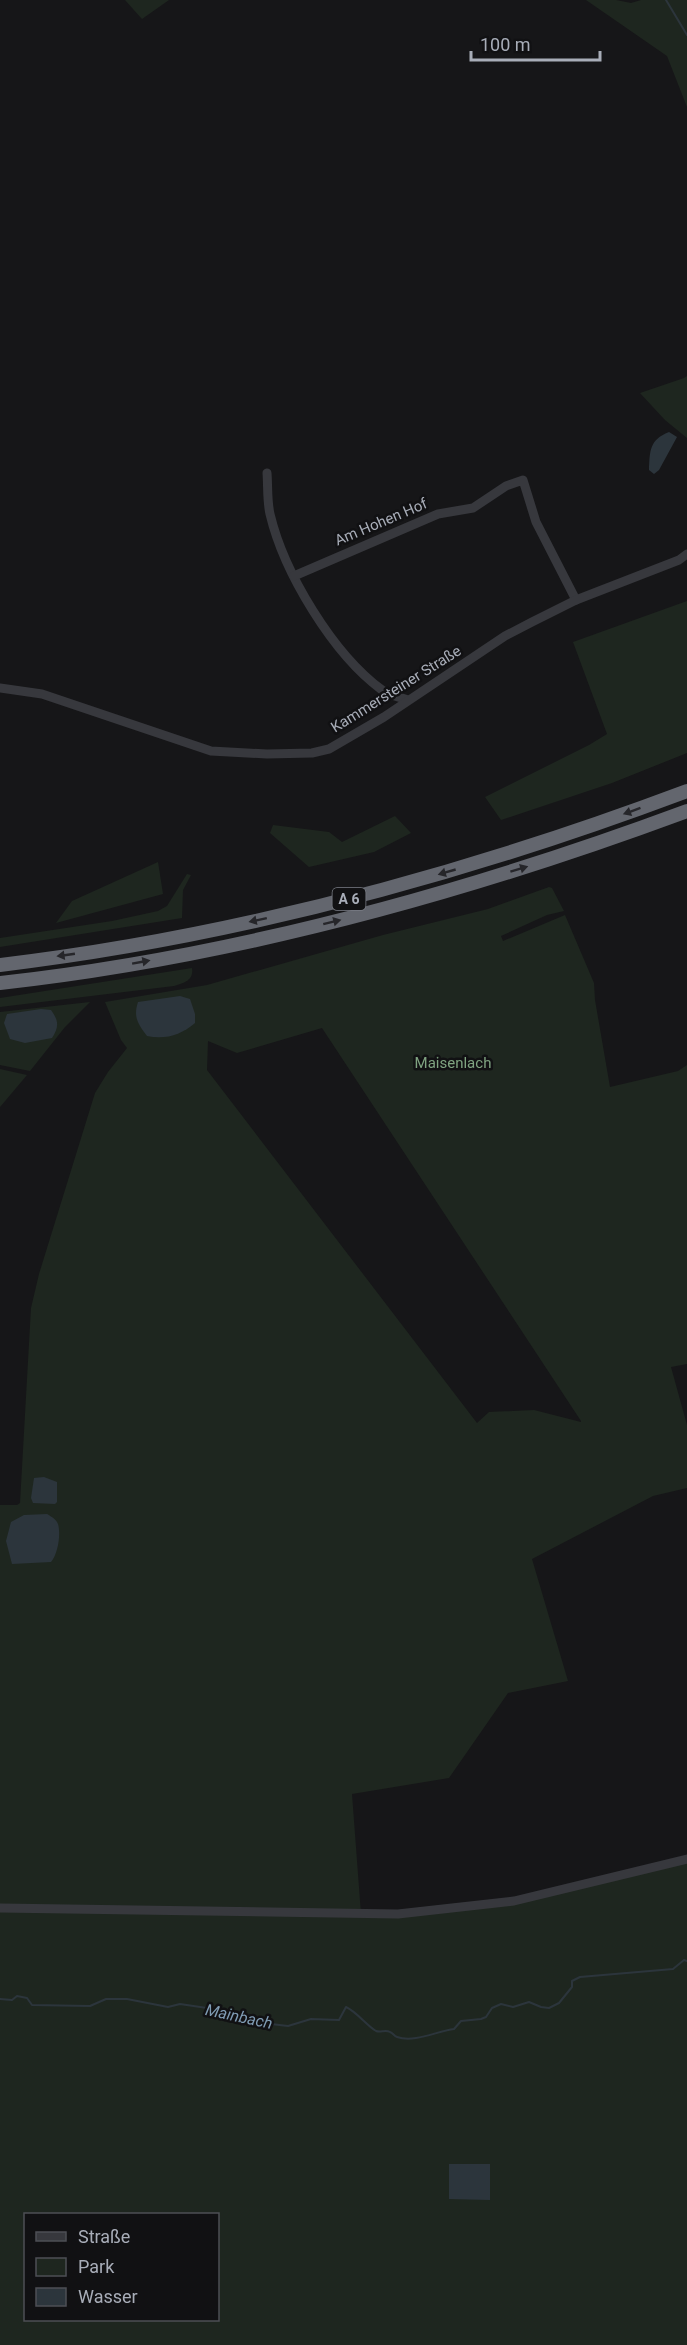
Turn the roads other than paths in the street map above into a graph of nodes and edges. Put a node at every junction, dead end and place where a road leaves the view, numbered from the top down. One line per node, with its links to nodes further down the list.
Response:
1 (267, 473): 3 (street)
2 (687, 554): 4 (street, Kammersteiner Straße)
3 (294, 576): 4 (street, Am Hohen Hof); 6 (street)
4 (576, 600): 6 (street, Kammersteiner Straße)
5 (0, 688): 6 (street, Kammersteiner Straße)
6 (408, 700)
7 (687, 791): 9 (highway, A 6, one-way to 9)
8 (687, 811): 10 (highway, A 6, one-way to 8)
9 (0, 965)
10 (0, 983)
11 (687, 1859): 12 (street)
12 (0, 1908)

